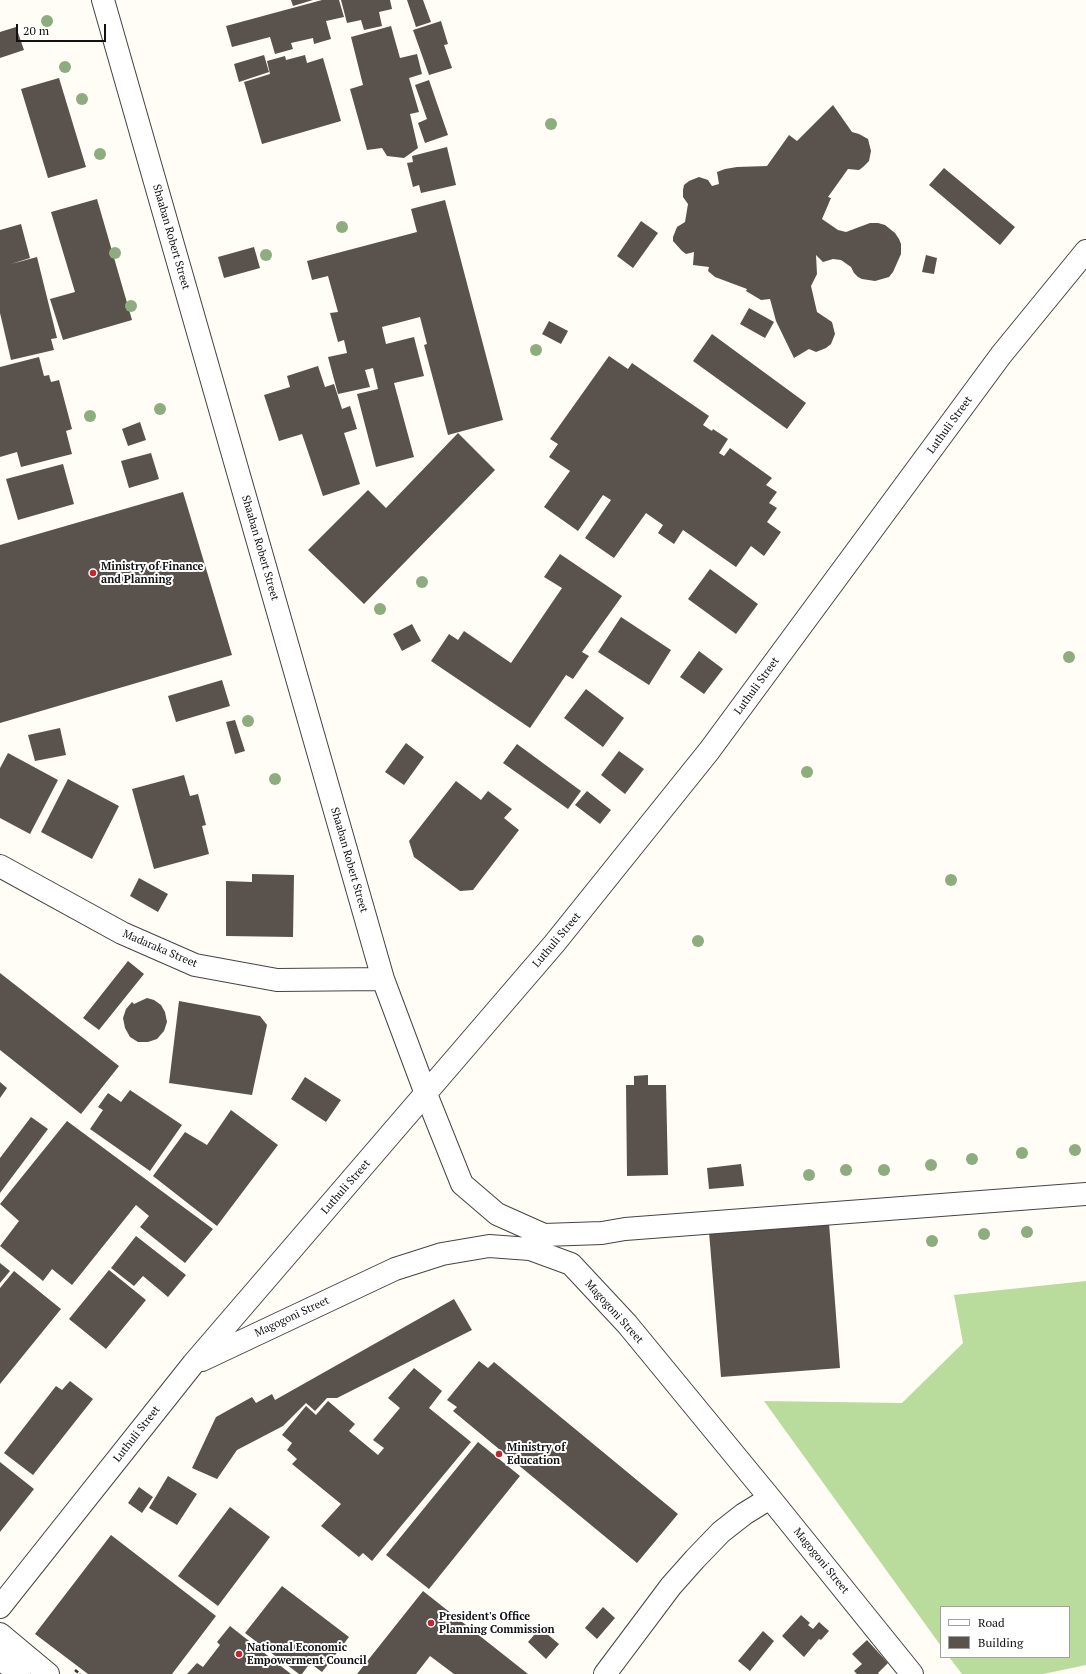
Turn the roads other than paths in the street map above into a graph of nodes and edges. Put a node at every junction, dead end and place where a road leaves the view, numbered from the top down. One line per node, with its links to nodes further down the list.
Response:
1 (103, 0): 4 (street, Shaaban Robert Street)
2 (1086, 251): 5 (street, Luthuli Street)
3 (0, 866): 4 (street, Madaraka Street)
4 (383, 978): 5 (street, Shaaban Robert Street)
5 (426, 1094): 8 (street, Shaaban Robert Street); 10 (street, Luthuli Street)
6 (1086, 1194): 7 (street)
7 (584, 1234): 8 (street); 9 (street)
8 (537, 1242): 9 (street, Magogoni Street); 10 (street, Magogoni Street)
9 (572, 1264): 11 (street, Magogoni Street)
10 (193, 1364): 12 (street, Luthuli Street)
11 (770, 1498): 17 (street); 18 (street, Magogoni Street)
12 (0, 1608)
13 (0, 1634): 16 (street)
14 (0, 1658): 15 (street)
15 (19, 1674)
16 (48, 1674)
17 (605, 1674)
18 (912, 1674)

